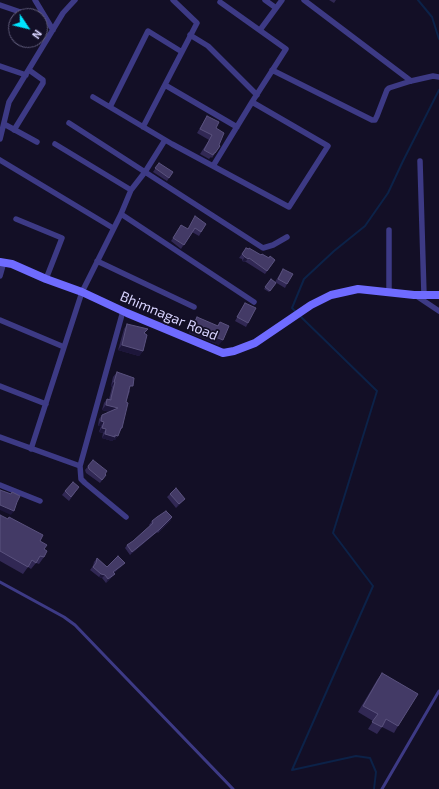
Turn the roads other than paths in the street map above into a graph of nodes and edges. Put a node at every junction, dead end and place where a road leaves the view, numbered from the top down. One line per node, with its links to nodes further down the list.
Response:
1 (75, 0): 9 (street)
2 (173, 0): 11 (street)
3 (265, 0): 7 (street)
4 (282, 0): 7 (street)
5 (304, 0): 17 (street)
6 (220, 2): 10 (street)
7 (276, 8): 10 (street)
8 (48, 22): 9 (street)
9 (53, 30): 15 (street)
10 (260, 30): 14 (street)
11 (190, 35): 12 (street); 19 (street)
12 (182, 52): 18 (street); 22 (street)
13 (0, 66): 15 (street)
14 (272, 70): 17 (street); 19 (street)
15 (27, 72): 24 (street); 27 (street)
16 (439, 76): 17 (street)
17 (412, 81)
18 (165, 84): 25 (street); 26 (street)
19 (257, 94): 21 (street)
20 (93, 96): 22 (street)
21 (252, 102): 26 (street); 34 (street)
22 (110, 107): 25 (street)
23 (69, 123): 35 (street)
24 (4, 124): 27 (street); 28 (street)
25 (143, 127): 29 (street)
26 (237, 127): 34 (street)
27 (14, 130): 30 (street)
28 (0, 138)
29 (165, 140): 34 (street); 35 (street)
30 (37, 142)
31 (55, 144): 36 (street)
32 (0, 160): 39 (street)
33 (420, 160): 49 (street)
34 (213, 166)
35 (144, 172): 36 (street); 41 (street)
36 (131, 190): 37 (street)
37 (121, 214): 39 (street); 51 (street)
38 (16, 219): 45 (street)
39 (113, 228): 42 (street)
40 (389, 230): 47 (street)
41 (286, 237)
42 (97, 261): 46 (street); 52 (street)
43 (2, 262): 44 (street); 45 (street, Bhimnagar Road)
44 (0, 276)
45 (46, 279): 46 (street, Bhimnagar Road)
46 (82, 292): 53 (street, Bhimnagar Road); 56 (street)
47 (390, 292): 48 (street, Bhimnagar Road); 53 (street, Bhimnagar Road)
48 (414, 295): 49 (street, Bhimnagar Road); 54 (street)
49 (424, 295): 50 (street, Bhimnagar Road)
50 (439, 295)
51 (254, 302)
52 (194, 307)
53 (123, 311): 61 (street)
54 (439, 311)
55 (0, 320): 56 (street)
56 (64, 347): 58 (street)
57 (0, 386): 58 (street)
58 (46, 404): 60 (street)
59 (0, 437): 60 (street)
60 (31, 449): 61 (street)
61 (80, 466): 64 (street)
62 (0, 485): 63 (street)
63 (40, 501)
64 (126, 517)
65 (0, 582): 68 (lane)
66 (439, 691): 67 (lane)
67 (383, 787)
68 (233, 789)

